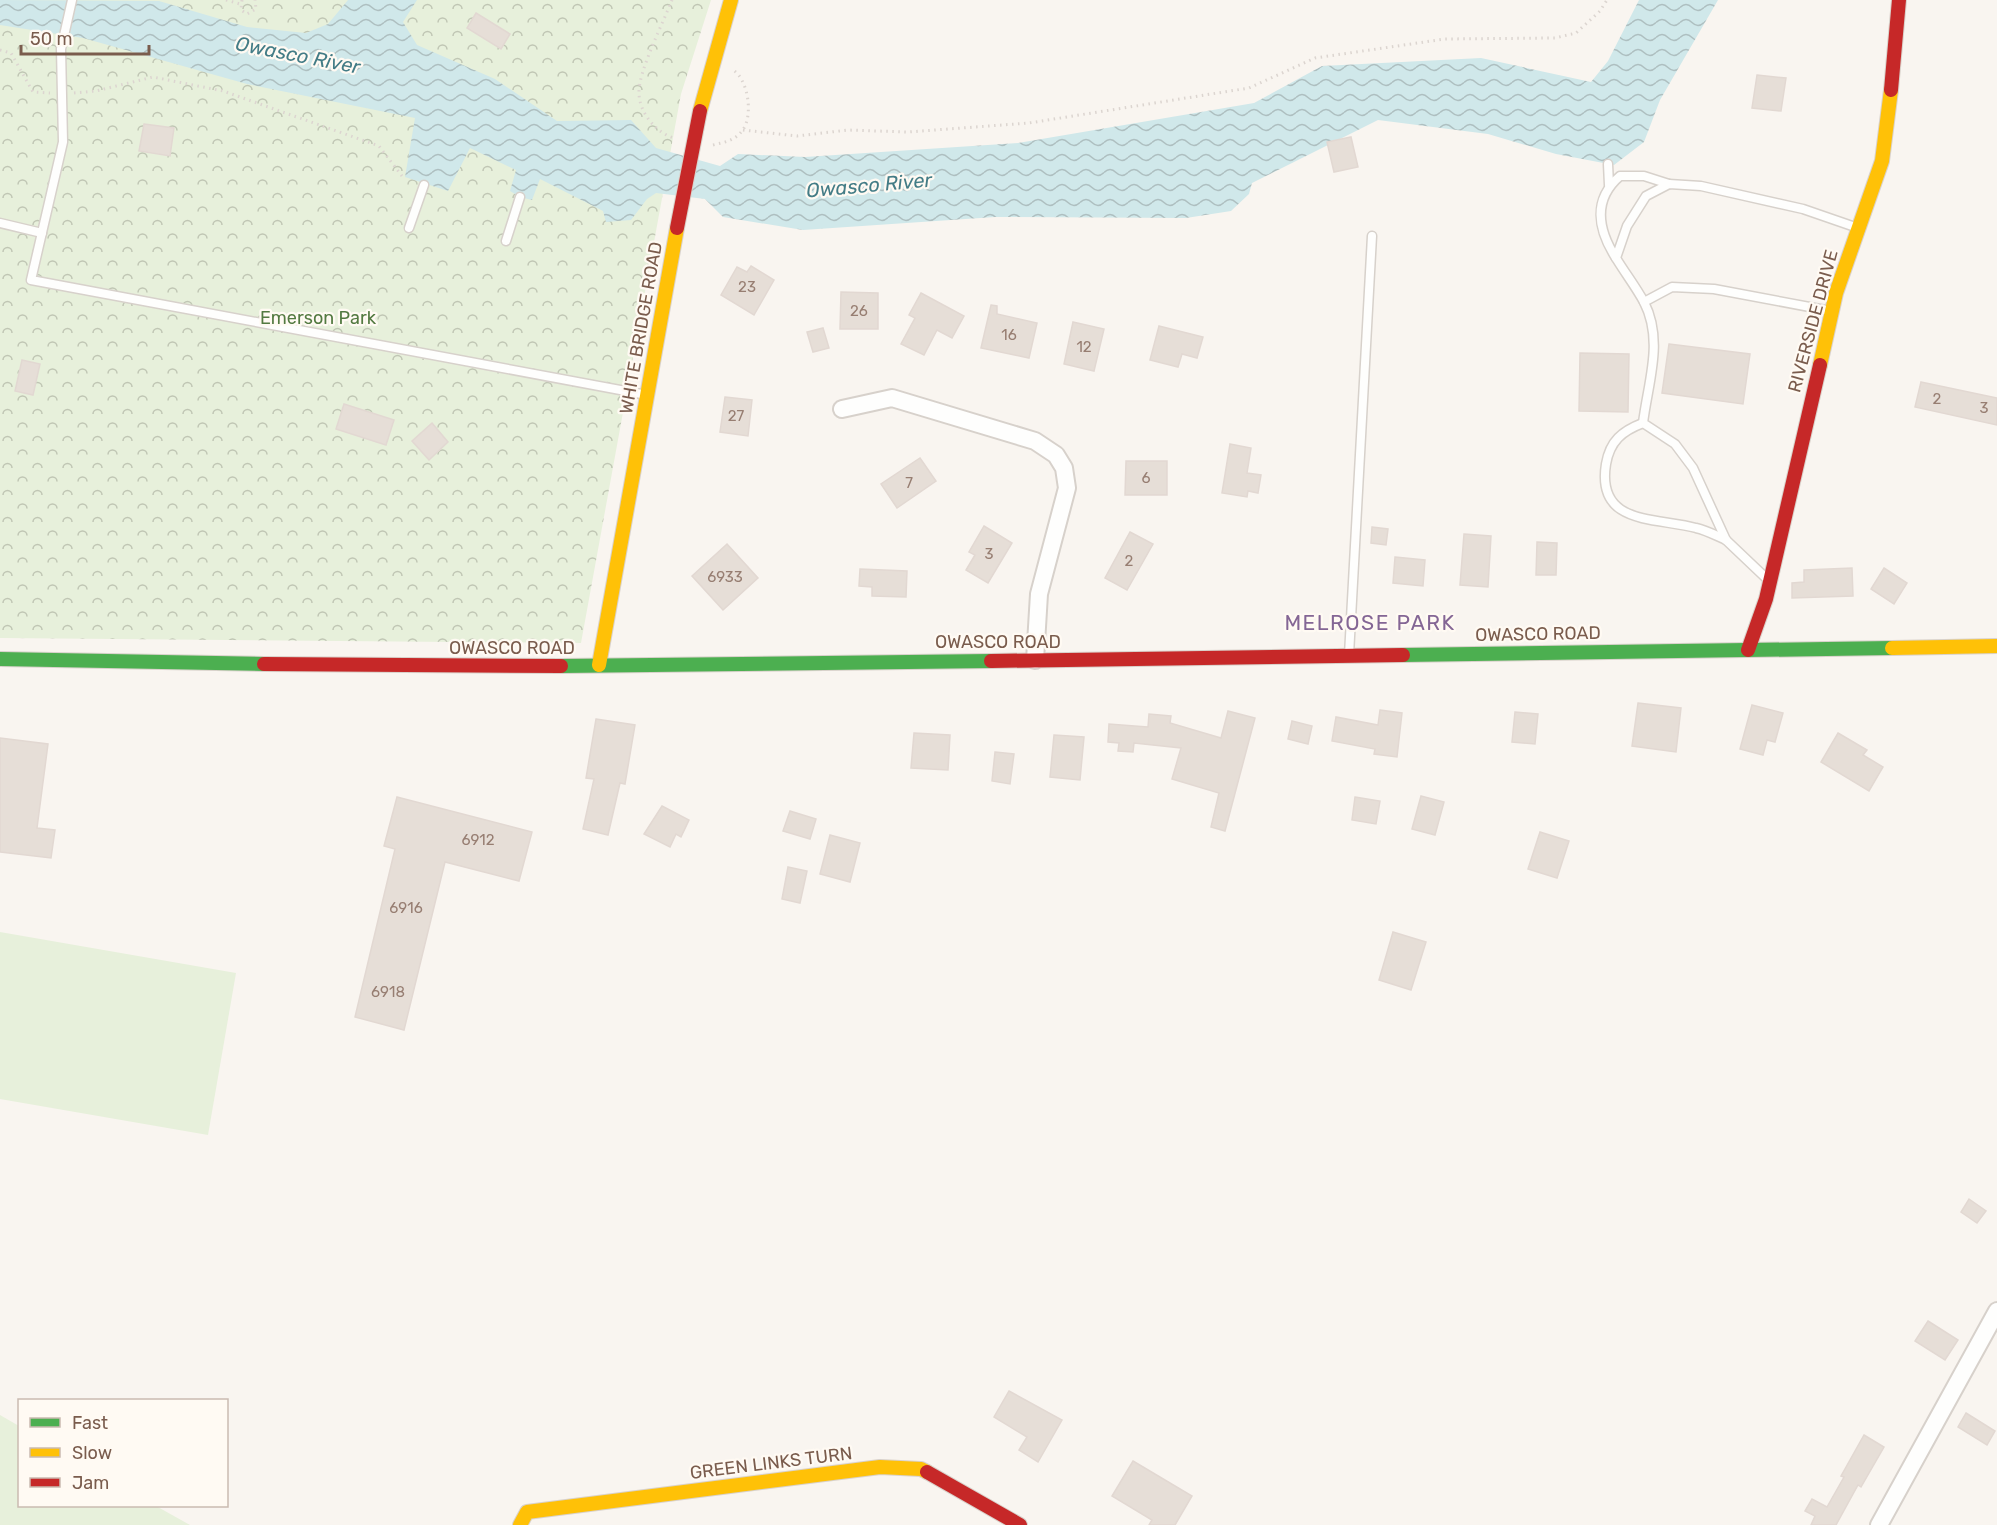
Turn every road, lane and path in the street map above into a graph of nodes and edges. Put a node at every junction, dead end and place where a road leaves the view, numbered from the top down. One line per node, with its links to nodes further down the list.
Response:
1 (72, 0): 9 (lane)
2 (226, 0): 7 (path)
3 (255, 0): 7 (path)
4 (731, 0): 26 (main road, WHITE BRIDGE ROAD, bridge)
5 (1607, 0): 10 (path)
6 (1899, 0): 19 (main road, RIVERSIDE DRIVE)
7 (241, 2)
8 (0, 50): 9 (path)
9 (62, 93): 12 (path); 20 (lane)
10 (743, 130)
11 (1608, 164): 15 (lane)
12 (402, 176)
13 (1669, 184): 15 (lane); 19 (lane); 23 (lane)
14 (424, 185): 18 (lane)
15 (1609, 185): 23 (lane)
16 (520, 197): 22 (lane)
17 (0, 223): 20 (lane)
18 (409, 228)
19 (1858, 228): 25 (main road, RIVERSIDE DRIVE)
20 (42, 233): 26 (lane)
21 (1372, 236): 33 (lane)
22 (506, 241)
23 (1616, 258): 24 (lane)
24 (1644, 302): 25 (lane); 28 (lane)
25 (1832, 311): 30 (main road, RIVERSIDE DRIVE)
26 (647, 395): 36 (main road, WHITE BRIDGE ROAD)
27 (842, 409): 35 (street)
28 (1643, 423): 29 (lane); 29 (lane)
29 (1726, 540): 30 (lane)
30 (1769, 580): 32 (main road, RIVERSIDE DRIVE)
31 (1997, 646): 32 (main road, OWASCO ROAD)
32 (1748, 650): 33 (main road, OWASCO ROAD)
33 (1349, 655): 35 (main road, OWASCO ROAD)
34 (0, 659): 36 (main road, OWASCO ROAD)
35 (1035, 660): 36 (main road, OWASCO ROAD)
36 (599, 665)
37 (1997, 1311): 40 (street)
38 (520, 1525): 39 (main road, GREEN LINKS TURN)
39 (1020, 1525)
40 (1880, 1525)

